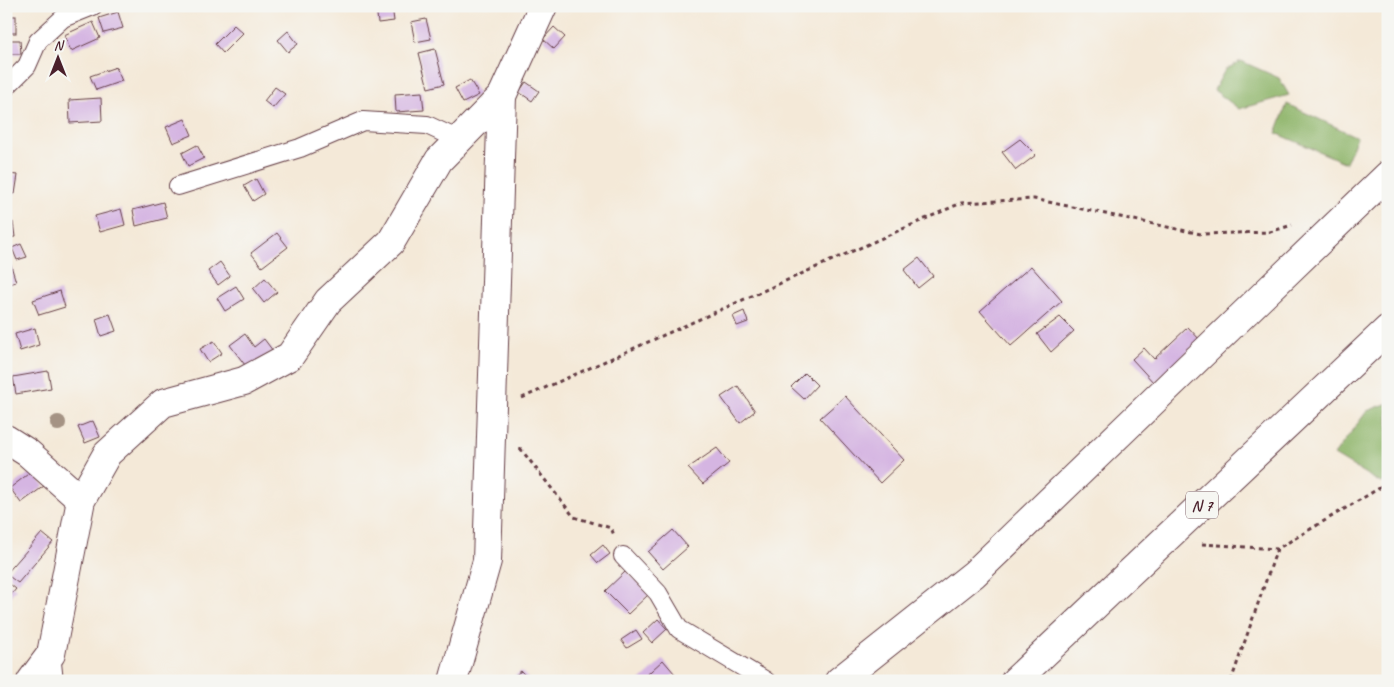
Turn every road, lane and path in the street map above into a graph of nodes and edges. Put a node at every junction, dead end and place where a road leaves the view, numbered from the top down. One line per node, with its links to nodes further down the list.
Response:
1 (92, 6): 3 (lane)
2 (542, 7): 4 (main road)
3 (6, 87)
4 (502, 96): 5 (main road); 10 (main road)
5 (459, 140): 7 (lane); 13 (main road)
6 (1388, 175): 22 (main road)
7 (178, 186)
8 (1298, 224): 10 (path)
9 (1388, 329): 14 (main road, N 7)
10 (492, 412): 16 (path); 20 (main road)
11 (6, 439): 13 (main road)
12 (1388, 483): 15 (path)
13 (81, 500): 17 (main road)
14 (1163, 542): 15 (path); 23 (main road, N 7)
15 (1277, 549): 24 (path)
16 (623, 556): 21 (lane)
17 (51, 654): 18 (main road); 19 (lane)
18 (31, 681)
19 (54, 681)
20 (453, 681)
21 (766, 681)
22 (839, 681)
23 (1015, 681)
24 (1231, 681)

